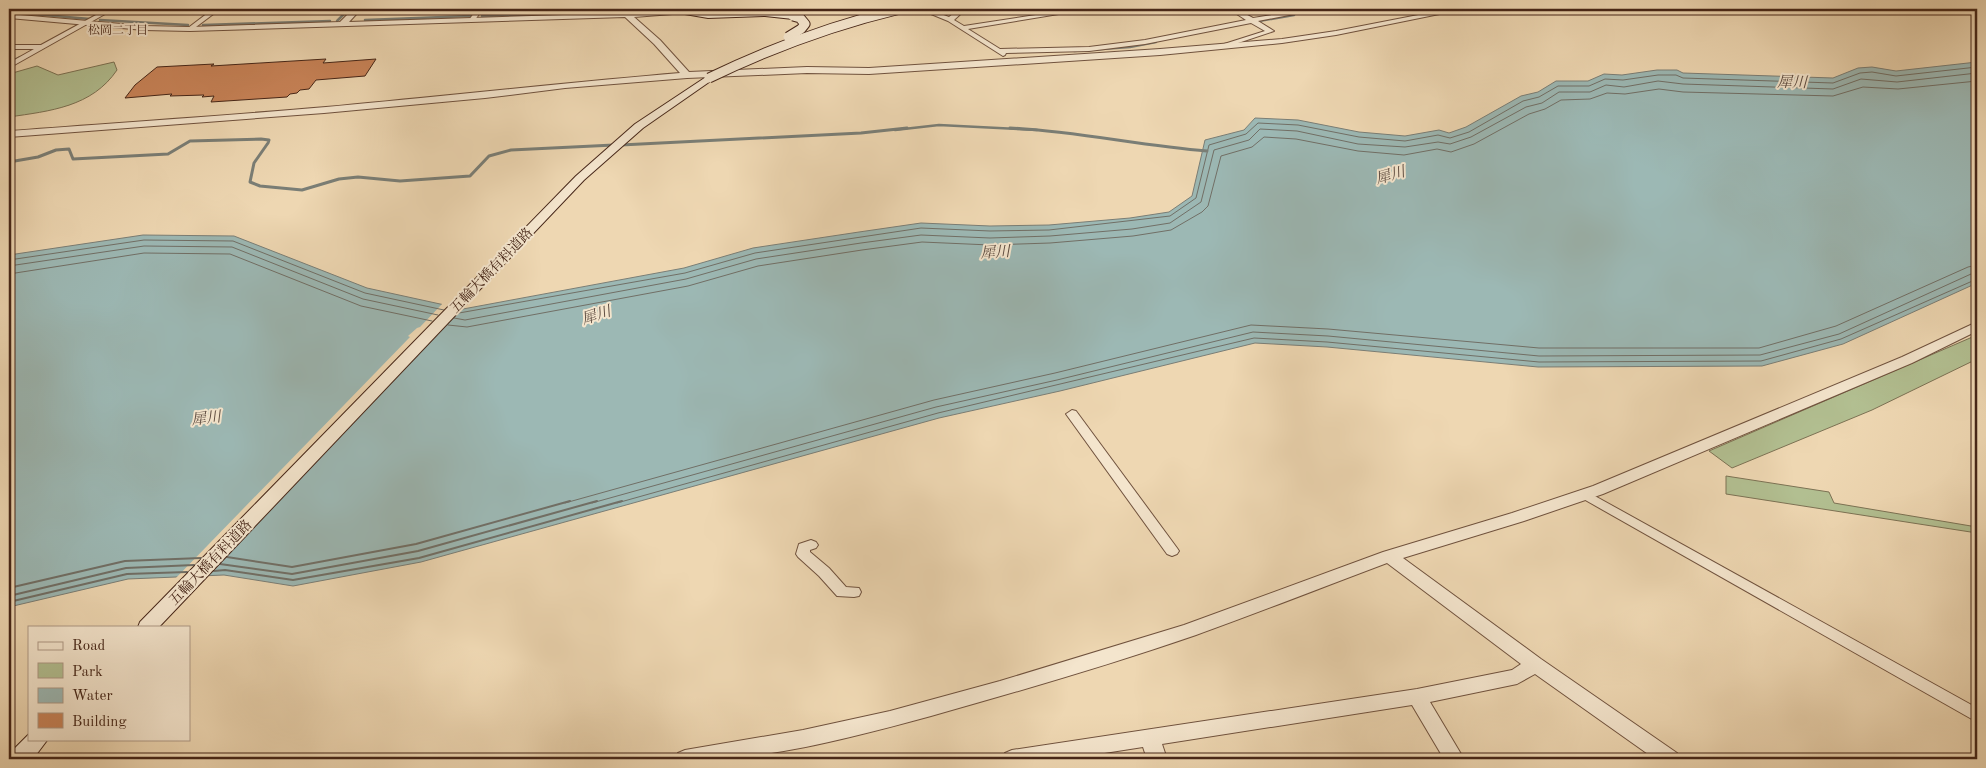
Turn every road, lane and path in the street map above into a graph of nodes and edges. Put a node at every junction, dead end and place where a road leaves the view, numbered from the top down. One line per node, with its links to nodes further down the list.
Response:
1 (111, 9): 19 (street)
2 (216, 9): 21 (street)
3 (357, 9): 20 (street)
4 (480, 9): 16 (street)
5 (699, 9): 13 (street)
6 (900, 9): 30 (main road, 五輪大橋有料道路, bridge)
7 (922, 9): 17 (street)
8 (963, 9): 17 (street)
9 (1086, 9): 22 (street)
10 (1232, 9): 18 (street)
11 (1317, 9): 18 (street)
12 (1460, 9): 23 (street)
13 (683, 10): 14 (street); 30 (main road, bridge)
14 (624, 12): 16 (street); 29 (street)
15 (9, 16): 19 (street)
16 (472, 20): 20 (street)
17 (950, 20): 22 (street)
18 (1252, 20): 23 (street); 26 (street)
19 (88, 23): 21 (street); 25 (street)
20 (342, 24): 21 (street)
21 (190, 28)
22 (962, 28): 26 (street)
23 (1223, 46): 27 (street)
24 (9, 47): 25 (street)
25 (42, 47): 28 (street)
26 (998, 51): 27 (street)
27 (1073, 58): 29 (street)
28 (9, 66)
29 (687, 75): 31 (street)
30 (709, 78): 39 (main road, 五輪大橋有料道路)
31 (9, 134)
32 (1977, 326): 34 (street)
33 (1072, 414): 36 (street)
34 (1584, 494): 37 (street); 42 (street)
35 (811, 545): 38 (street)
36 (1172, 551)
37 (1389, 556): 40 (street); 46 (street)
38 (854, 592)
39 (148, 626)
40 (1535, 664): 41 (street); 50 (street)
41 (1417, 697): 43 (street); 49 (street)
42 (1977, 716)
43 (1150, 738): 47 (street); 48 (street)
44 (37, 740): 45 (main road)
45 (19, 759)
46 (685, 759)
47 (1012, 759)
48 (1157, 759)
49 (1454, 759)
50 (1670, 759)

